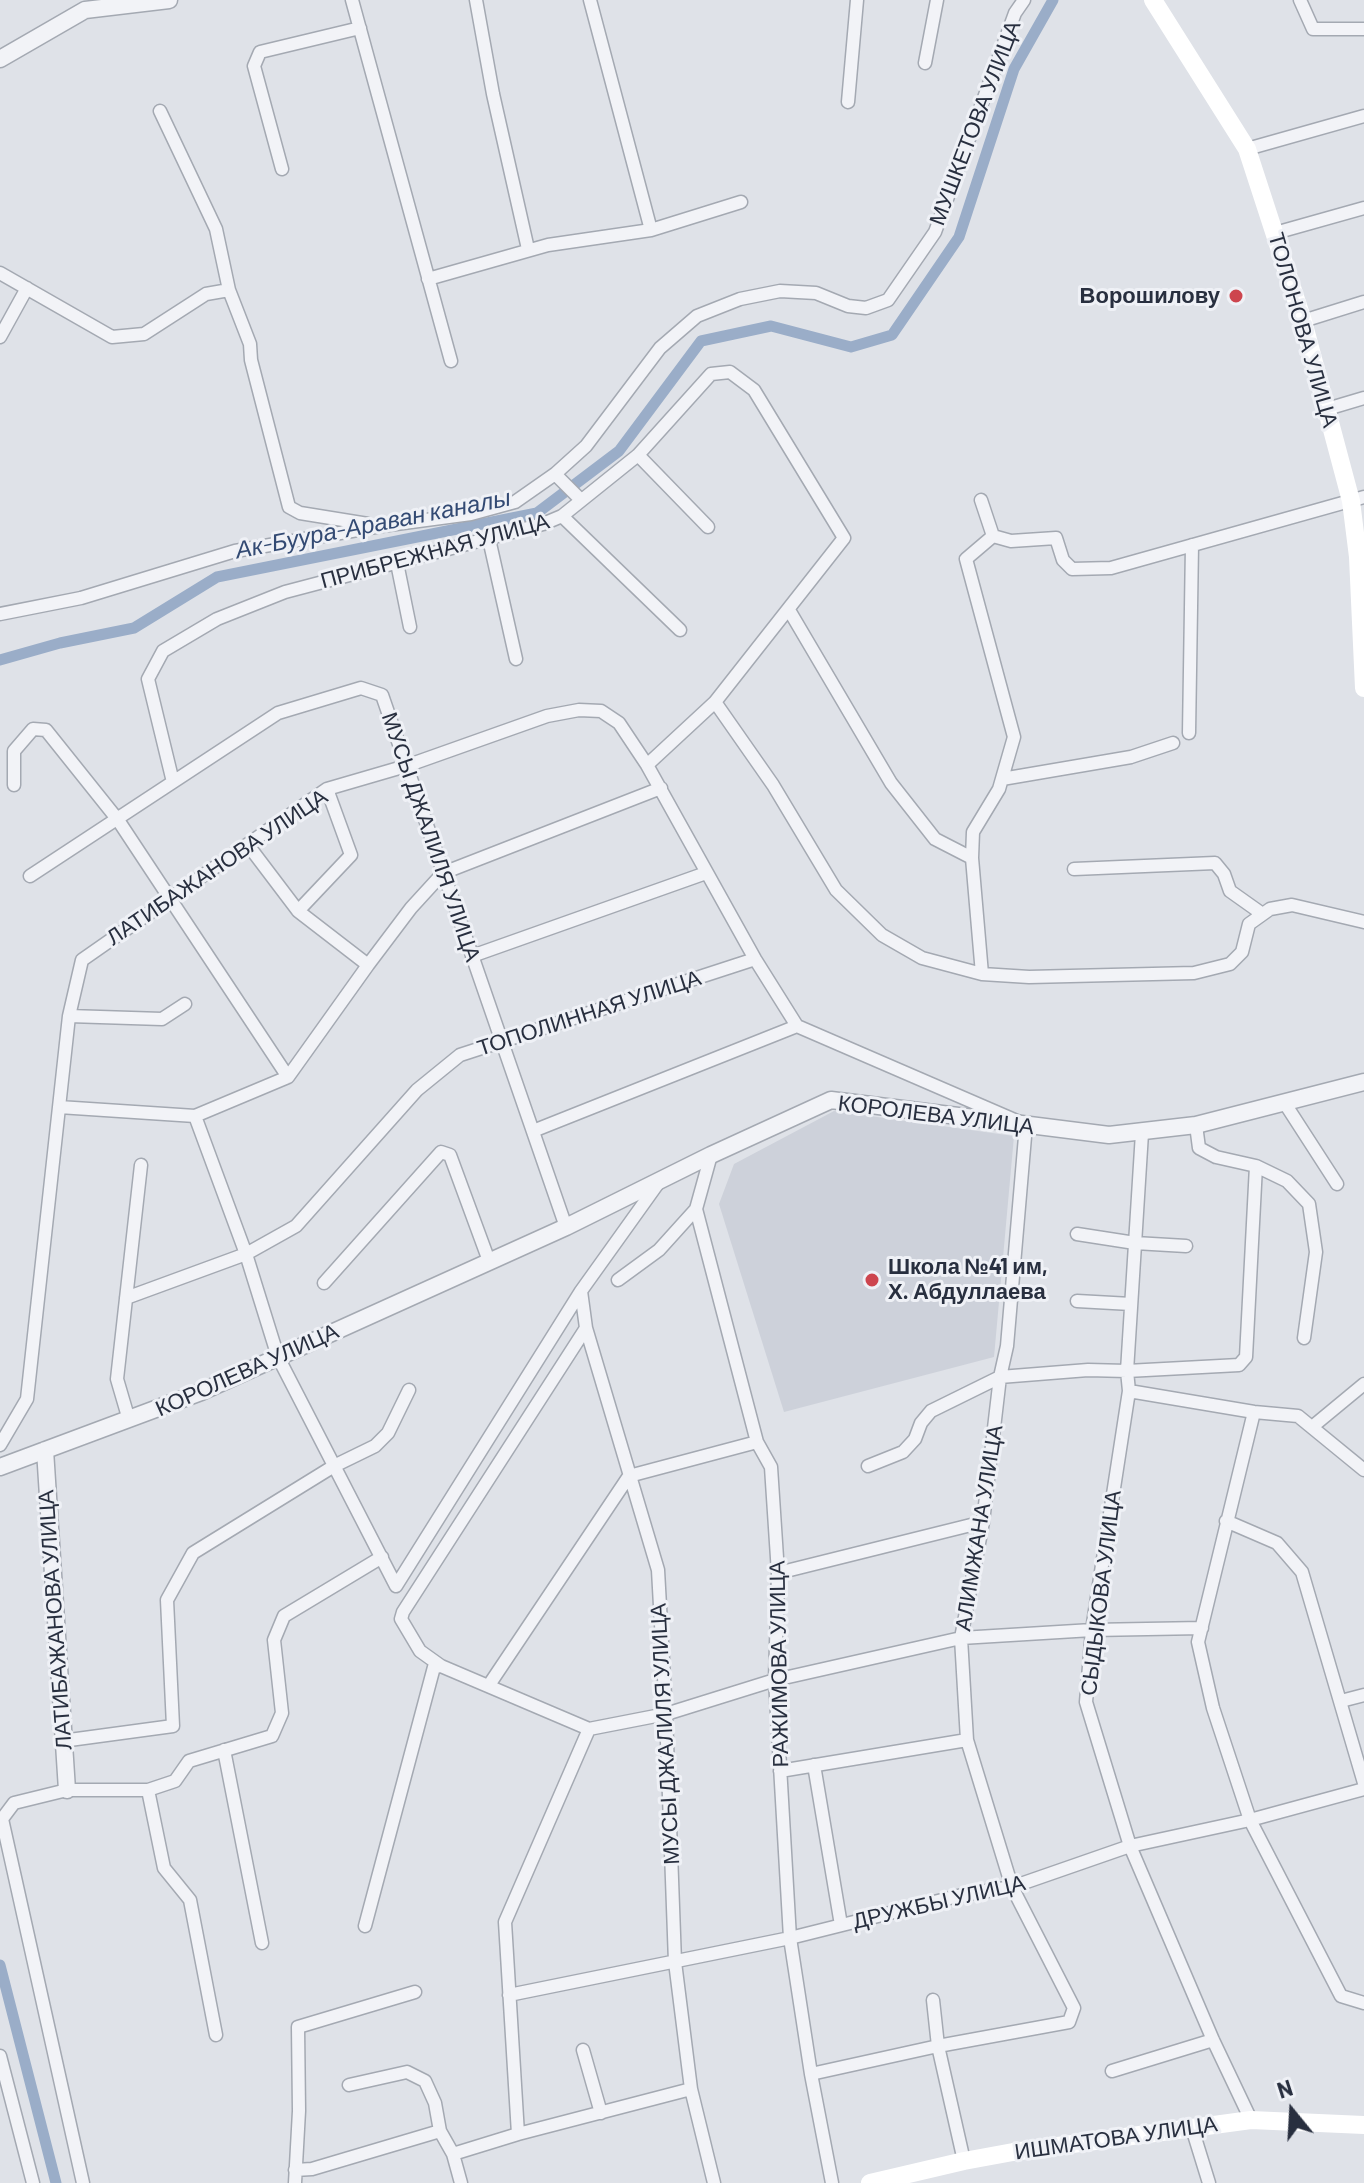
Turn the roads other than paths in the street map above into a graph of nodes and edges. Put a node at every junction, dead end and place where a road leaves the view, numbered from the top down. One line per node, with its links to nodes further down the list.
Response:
1 (169, 0): 12 (street)
2 (352, 0): 10 (street)
3 (476, 0): 23 (street)
4 (590, 0): 21 (street)
5 (857, 0): 14 (street)
6 (937, 0): 13 (street)
7 (1024, 0): 35 (street, МУШКЕТОВА УЛИЦА)
8 (1153, 0): 17 (main road, ТОЛОНОВА УЛИЦА)
9 (1300, 0): 11 (street)
10 (360, 28): 18 (street); 25 (street)
11 (1364, 29)
12 (0, 59)
13 (925, 63)
14 (848, 102)
15 (160, 111): 27 (street)
16 (1364, 116): 17 (street)
17 (1247, 149): 22 (main road, ТОЛОНОВА УЛИЦА)
18 (282, 169)
19 (741, 202): 21 (street)
20 (1364, 208): 22 (street)
21 (651, 230): 23 (street)
22 (1275, 233): 29 (main road, ТОЛОНОВА УЛИЦА)
23 (528, 249): 25 (street)
24 (0, 273): 26 (street)
25 (428, 279): 31 (street)
26 (27, 288): 27 (street); 30 (street)
27 (229, 290): 40 (street)
28 (1364, 302): 29 (street)
29 (1303, 321): 33 (main road, ТОЛОНОВА УЛИЦА)
30 (0, 337)
31 (451, 361)
32 (1364, 398): 33 (street)
33 (1327, 409): 37 (main road, ТОЛОНОВА УЛИЦА)
34 (638, 455): 36 (street, ПРИБРЕЖНАЯ УЛИЦА); 41 (street); 46 (street, ПРИБРЕЖНАЯ УЛИЦА)
35 (555, 474): 36 (street); 40 (street, МУШКЕТОВА УЛИЦА)
36 (580, 499): 39 (street, ПРИБРЕЖНАЯ УЛИЦА)
37 (1358, 499): 44 (street); 48 (main road, ТОЛОНОВА УЛИЦА)
38 (981, 500): 42 (street)
39 (562, 516): 43 (street, ПРИБРЕЖНАЯ УЛИЦА); 50 (street)
40 (381, 526): 47 (street, МУШКЕТОВА УЛИЦА)
41 (708, 527)
42 (993, 536): 44 (street); 58 (street)
43 (489, 539): 45 (street, ПРИБРЕЖНАЯ УЛИЦА); 51 (street)
44 (1192, 545): 54 (street)
45 (397, 563): 49 (street); 59 (street, ПРИБРЕЖНАЯ УЛИЦА)
46 (789, 610): 53 (street, ПРИБРЕЖНАЯ УЛИЦА); 65 (street)
47 (0, 614)
48 (1363, 624): 52 (main road, ТОЛОНОВА УЛИЦА)
49 (410, 627)
50 (680, 630)
51 (516, 659)
52 (1364, 688)
53 (715, 702): 56 (street, ПРИБРЕЖНАЯ УЛИЦА); 77 (street)
54 (1189, 733)
55 (1173, 743): 58 (street)
56 (647, 765): 57 (street, ЛАТИБАЖАНОВА УЛИЦА); 61 (street, ЛАТИБАЖАНОВА УЛИЦА)
57 (406, 766): 59 (street, МУСЫ ДЖАЛИЛЯ УЛИЦА); 62 (street, ЛАТИБАЖАНОВА УЛИЦА); 67 (street, МУСЫ ДЖАЛИЛЯ УЛИЦА)
58 (1002, 779): 65 (street)
59 (173, 782): 63 (street, МУСЫ ДЖАЛИЛЯ УЛИЦА)
60 (14, 785): 63 (street)
61 (661, 788): 67 (street); 68 (street, ЛАТИБАЖАНОВА УЛИЦА)
62 (327, 789): 64 (street, ЛАТИБАЖАНОВА УЛИЦА); 71 (street)
63 (118, 820): 69 (street, МУСЫ ДЖАЛИЛЯ УЛИЦА); 70 (street)
64 (248, 845): 70 (street, ЛАТИБАЖАНОВА УЛИЦА); 71 (street)
65 (972, 858): 77 (street)
66 (1074, 869): 72 (street)
67 (443, 873): 74 (street, МУСЫ ДЖАЛИЛЯ УЛИЦА); 76 (street)
68 (706, 873): 74 (street); 75 (street, ЛАТИБАЖАНОВА УЛИЦА)
69 (30, 876)
70 (170, 898): 79 (street, ЛАТИБАЖАНОВА УЛИЦА); 82 (street)
71 (298, 911): 76 (street)
72 (1261, 913): 73 (street); 77 (street)
73 (1364, 922)
74 (472, 956): 81 (street, МУСЫ ДЖАЛИЛЯ УЛИЦА)
75 (755, 959): 80 (street, ЛАТИБАЖАНОВА УЛИЦА); 81 (street, ТОПОЛИННАЯ УЛИЦА)
76 (368, 965): 82 (street)
77 (982, 974)
78 (185, 1004): 79 (street)
79 (69, 1016): 85 (street, ЛАТИБАЖАНОВА УЛИЦА)
80 (797, 1026): 87 (street); 89 (street)
81 (502, 1042): 89 (street, МУСЫ ДЖАЛИЛЯ УЛИЦА); 101 (street, ТОПОЛИННАЯ УЛИЦА)
82 (288, 1077): 86 (street)
83 (1364, 1082): 84 (street, КОРОЛЕВА УЛИЦА)
84 (1284, 1102): 88 (street, КОРОЛЕВА УЛИЦА); 95 (street)
85 (59, 1107): 86 (street); 121 (street, ЛАТИБАЖАНОВА УЛИЦА)
86 (195, 1116): 101 (street)
87 (1026, 1125): 90 (street, КОРОЛЕВА УЛИЦА); 91 (street, КОРОЛЕВА УЛИЦА); 113 (street, АЛИМЖАНА УЛИЦА)
88 (1196, 1125): 90 (street, КОРОЛЕВА УЛИЦА); 93 (street)
89 (533, 1131): 97 (street, МУСЫ ДЖАЛИЛЯ УЛИЦА)
90 (1142, 1133): 99 (street, СЫДЫКОВА УЛИЦА)
91 (711, 1155): 94 (street, КОРОЛЕВА УЛИЦА); 96 (street)
92 (141, 1165): 106 (street)
93 (1256, 1166): 110 (street); 112 (street)
94 (659, 1182): 97 (street, КОРОЛЕВА УЛИЦА); 105 (street)
95 (1337, 1184)
96 (696, 1209): 103 (street); 120 (street, РАЖИМОВА УЛИЦА)
97 (566, 1227): 102 (street, КОРОЛЕВА УЛИЦА)
98 (1077, 1234): 99 (street)
99 (1135, 1243): 100 (street); 108 (street, СЫДЫКОВА УЛИЦА)
100 (1186, 1246)
101 (246, 1254): 106 (street, ТОПОЛИННАЯ УЛИЦА); 111 (street)
102 (489, 1261): 104 (street); 111 (street, КОРОЛЕВА УЛИЦА)
103 (618, 1280)
104 (324, 1283)
105 (581, 1291): 109 (street, МУСЫ ДЖАЛИЛЯ УЛИЦА); 130 (street)
106 (126, 1298): 118 (street)
107 (1077, 1301): 108 (street)
108 (1131, 1304): 112 (street, СЫДЫКОВА УЛИЦА)
109 (586, 1328): 127 (street, МУСЫ ДЖАЛИЛЯ УЛИЦА); 135 (street)
110 (1304, 1338)
111 (278, 1357): 118 (street, КОРОЛЕВА УЛИЦА); 123 (street)
112 (1127, 1371): 113 (street); 116 (street, СЫДЫКОВА УЛИЦА)
113 (1000, 1377): 124 (street); 129 (street, АЛИМЖАНА УЛИЦА)
114 (1364, 1384): 119 (street)
115 (409, 1390): 123 (street)
116 (1129, 1391): 117 (street); 133 (street, СЫДЫКОВА УЛИЦА)
117 (1254, 1412): 119 (street); 128 (street)
118 (129, 1420): 122 (street, КОРОЛЕВА УЛИЦА)
119 (1312, 1427): 126 (street)
120 (757, 1442): 127 (street); 131 (street, РАЖИМОВА УЛИЦА)
121 (0, 1445)
122 (45, 1450): 125 (street, КОРОЛЕВА УЛИЦА); 143 (street, ЛАТИБАЖАНОВА УЛИЦА)
123 (334, 1466): 130 (street); 143 (street)
124 (868, 1466)
125 (0, 1467)
126 (1364, 1470)
127 (629, 1476): 137 (street); 140 (street, МУСЫ ДЖАЛИЛЯ УЛИЦА)
128 (1226, 1521): 132 (street); 139 (street)
129 (983, 1522): 131 (street); 134 (street, АЛИМЖАНА УЛИЦА)
130 (382, 1557): 144 (street)
131 (778, 1573): 136 (street, РАЖИМОВА УЛИЦА)
132 (1202, 1628): 133 (street); 151 (street)
133 (1092, 1630): 134 (street); 152 (street, СЫДЫКОВА УЛИЦА)
134 (961, 1638): 136 (street); 142 (street, АЛИМЖАНА УЛИЦА)
135 (441, 1666): 137 (street); 155 (street)
136 (775, 1680): 140 (street); 146 (street, РАЖИМОВА УЛИЦА)
137 (489, 1685): 141 (street)
138 (1364, 1695): 139 (street)
139 (1341, 1701): 147 (street)
140 (666, 1714): 141 (street); 158 (street, МУСЫ ДЖАЛИЛЯ УЛИЦА)
141 (589, 1729): 160 (street)
142 (967, 1740): 145 (street); 153 (street, АЛИМЖАНА УЛИЦА)
143 (62, 1741): 149 (street, ЛАТИБАЖАНОВА УЛИЦА)
144 (224, 1750): 150 (street); 157 (street)
145 (814, 1765): 146 (street); 154 (street)
146 (780, 1771): 156 (street, РАЖИМОВА УЛИЦА)
147 (1364, 1783)
148 (1364, 1789): 151 (street, ДРУЖБЫ УЛИЦА)
149 (67, 1790): 150 (street); 182 (street)
150 (148, 1790): 163 (street)
151 (1250, 1820): 152 (street, ДРУЖБЫ УЛИЦА); 162 (street)
152 (1130, 1846): 153 (street, ДРУЖБЫ УЛИЦА); 164 (street, СЫДЫКОВА УЛИЦА)
153 (1012, 1887): 154 (street, ДРУЖБЫ УЛИЦА); 165 (street, АЛИМЖАНА УЛИЦА)
154 (841, 1925): 156 (street, ДРУЖБЫ УЛИЦА)
155 (365, 1926)
156 (790, 1938): 158 (street, ДРУЖБЫ УЛИЦА); 169 (street, РАЖИМОВА УЛИЦА)
157 (262, 1943)
158 (675, 1962): 160 (street, ДРУЖБЫ УЛИЦА); 171 (street, МУСЫ ДЖАЛИЛЯ УЛИЦА)
159 (415, 1992): 180 (street)
160 (509, 1995): 177 (street)
161 (933, 2000): 165 (street)
162 (1364, 2003)
163 (216, 2035)
164 (1213, 2040): 168 (street); 173 (street, СЫДЫКОВА УЛИЦА)
165 (938, 2046): 169 (street); 179 (street)
166 (583, 2050): 172 (street)
167 (0, 2056): 181 (street)
168 (1112, 2071)
169 (811, 2074): 185 (street, РАЖИМОВА УЛИЦА)
170 (349, 2085): 176 (street)
171 (691, 2089): 172 (street); 184 (street, МУСЫ ДЖАЛИЛЯ УЛИЦА)
172 (601, 2113): 177 (street)
173 (1251, 2120): 174 (main road, ИШМАТОВА УЛИЦА); 175 (main road, ИШМАТОВА УЛИЦА)
174 (1364, 2125)
175 (1192, 2128): 179 (main road, ИШМАТОВА УЛИЦА); 187 (street)
176 (440, 2131): 178 (street); 180 (street)
177 (518, 2134): 178 (street)
178 (453, 2154): 183 (street)
179 (964, 2161): 186 (main road, ИШМАТОВА УЛИЦА)
180 (295, 2177)
181 (33, 2183)
182 (83, 2183)
183 (461, 2183)
184 (714, 2183)
185 (832, 2183)
186 (870, 2183)
187 (1209, 2183)

